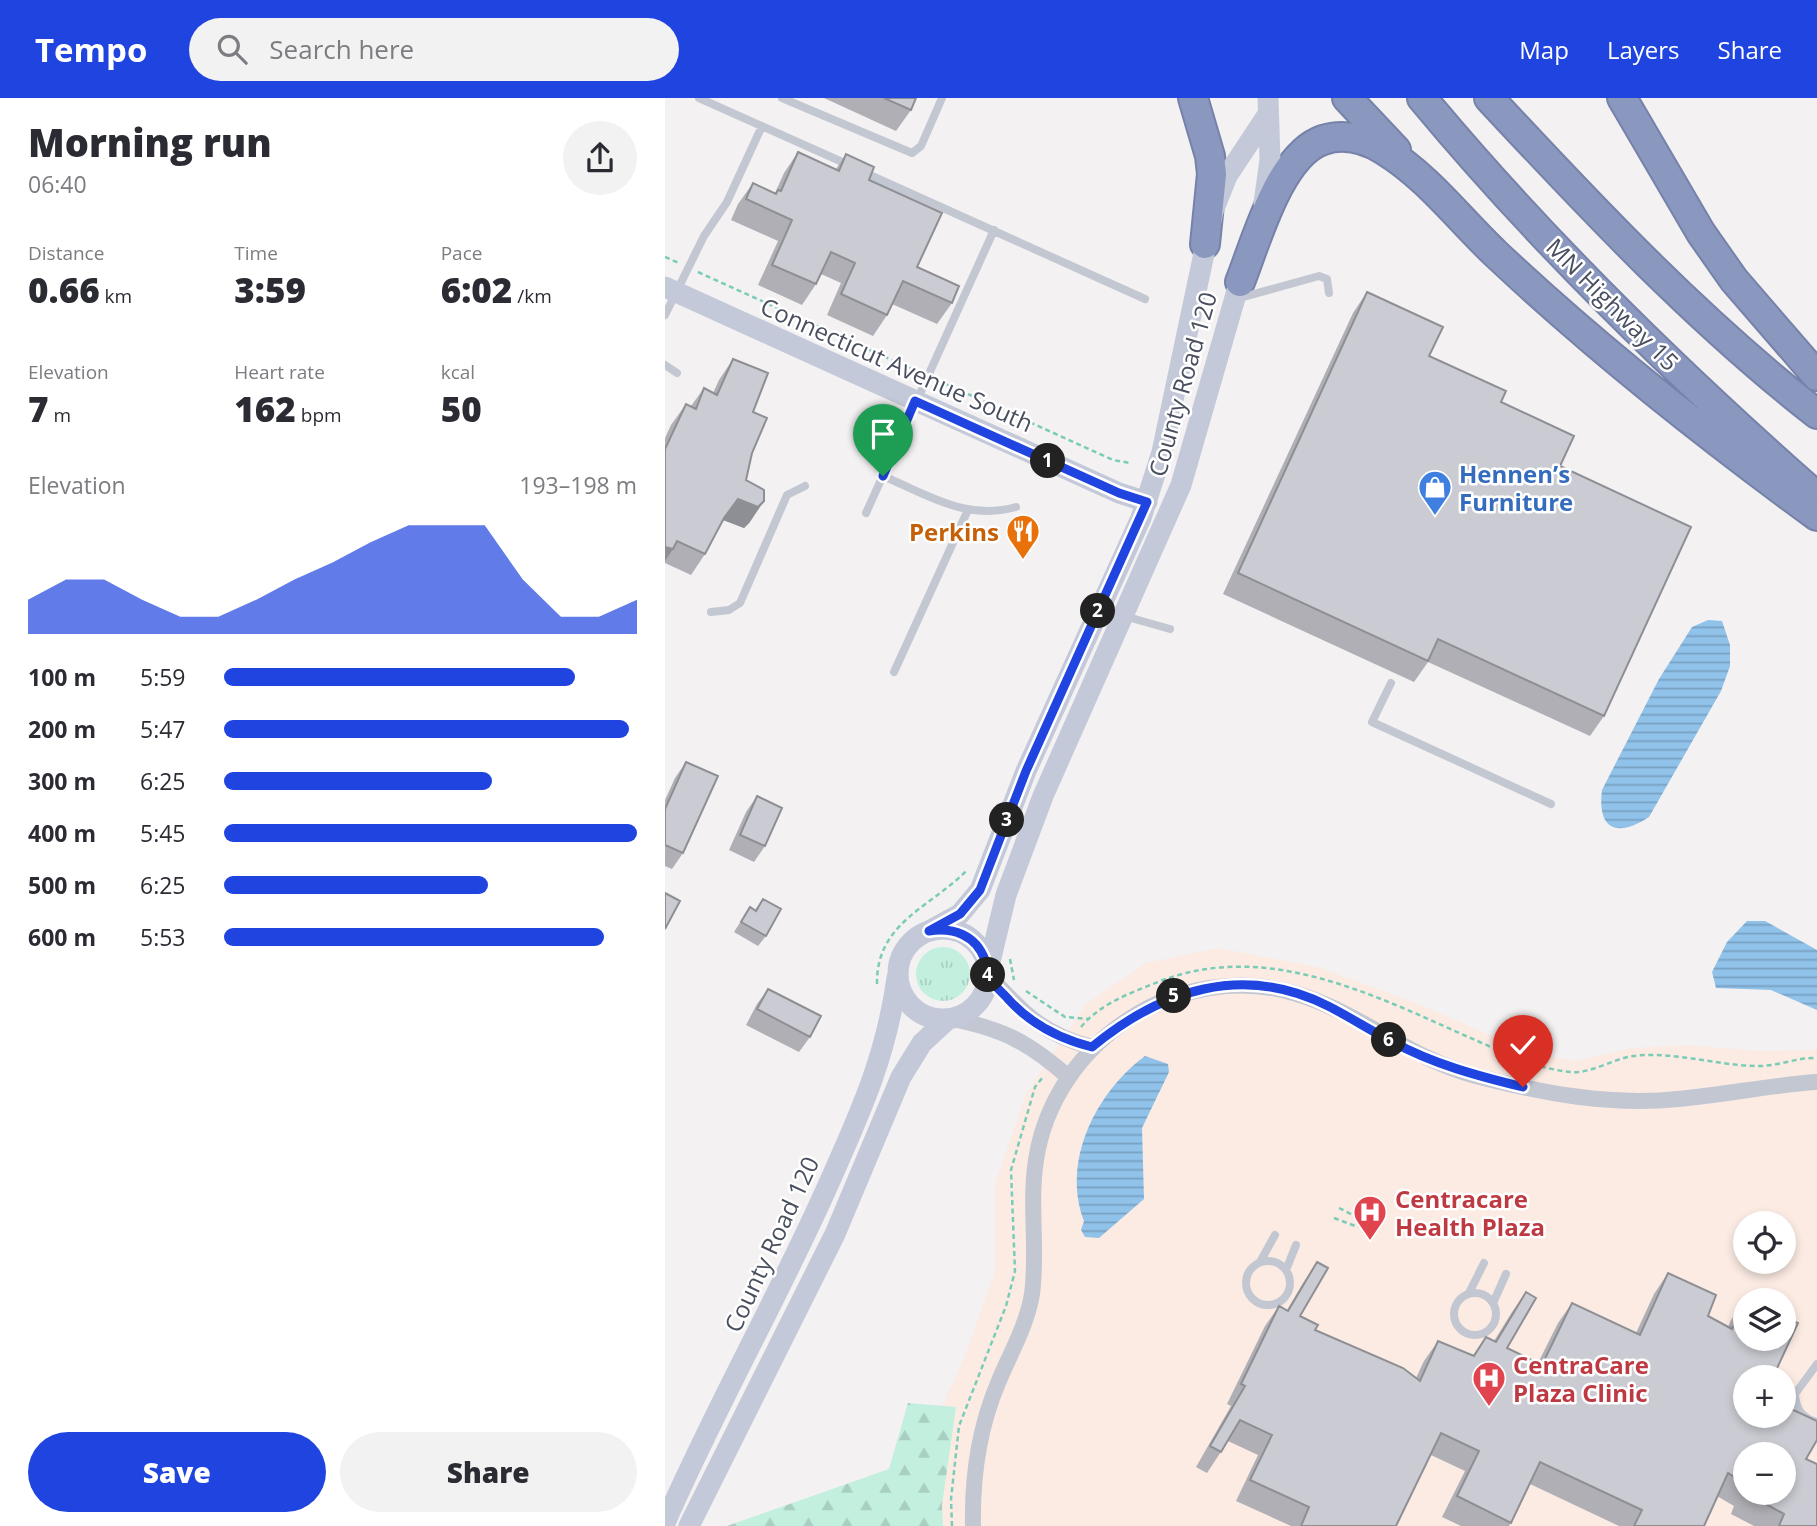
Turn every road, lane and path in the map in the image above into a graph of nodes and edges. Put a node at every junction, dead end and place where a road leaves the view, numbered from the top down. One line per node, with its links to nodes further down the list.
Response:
1 (699, 98): 10 (lane)
2 (782, 98): 3 (lane)
3 (942, 98)
4 (1193, 98): 13 (highway)
5 (1347, 98): 11 (highway)
6 (1422, 98): 30 (highway, MN Highway 15)
7 (1489, 98): 26 (highway, MN Highway 15)
8 (1622, 98): 24 (highway)
9 (1272, 104): 13 (street, County Road 120); 17 (street, County Road 120)
10 (762, 126): 12 (lane); 15 (lane)
11 (1423, 180): 17 (highway); 35 (highway)
12 (994, 230): 19 (lane); 23 (lane)
13 (1205, 243): 31 (street, County Road 120)
14 (665, 257): 15 (path)
15 (691, 268): 16 (lane); 23 (path)
16 (670, 289): 20 (lane); 25 (street, Connecticut Avenue South)
17 (1237, 291): 18 (lane); 37 (street, County Road 120)
18 (1329, 293)
19 (1145, 299)
20 (665, 315)
21 (665, 365): 22 (lane)
22 (677, 373)
23 (927, 376): 25 (lane); 27 (path)
24 (1817, 376)
25 (915, 401): 28 (lane); 31 (street, Connecticut Avenue South)
26 (1817, 414)
27 (1130, 463)
28 (883, 476): 33 (lane); 34 (lane)
29 (805, 486): 36 (lane)
30 (1817, 497)
31 (1147, 502): 42 (street, County Road 120)
32 (1016, 508): 33 (lane)
33 (967, 512): 39 (lane)
34 (866, 513)
35 (1817, 516)
36 (711, 612)
37 (1123, 616): 38 (lane); 44 (street, County Road 120)
38 (1170, 629)
39 (894, 672)
40 (1391, 683): 41 (lane)
41 (1551, 804)
42 (929, 931): 44 (street); 45 (street)
43 (1011, 949): 47 (path)
44 (988, 973): 46 (street); 48 (street)
45 (897, 978): 46 (street); 68 (street, County Road 120)
46 (950, 1019): 51 (street); 69 (street, County Road 120)
47 (1088, 1019): 48 (path); 50 (path)
48 (1070, 1041): 49 (street)
49 (1092, 1047): 52 (street); 53 (street)
50 (1817, 1058)
51 (1053, 1064): 52 (street); 70 (path)
52 (1067, 1076): 71 (street)
53 (1817, 1082)
54 (1339, 1208): 55 (path)
55 (1357, 1217)
56 (1334, 1218): 57 (path)
57 (1357, 1227)
58 (1275, 1236): 60 (lane)
59 (1296, 1245): 62 (lane)
60 (1260, 1262): 62 (lane); 62 (lane)
61 (1484, 1263): 64 (lane)
62 (1286, 1270)
63 (1506, 1274): 65 (lane)
64 (1469, 1293): 65 (lane); 65 (lane)
65 (1493, 1303)
66 (1817, 1364): 67 (lane)
67 (1817, 1422)
68 (665, 1523)
69 (689, 1526)
70 (952, 1526)
71 (973, 1526)

